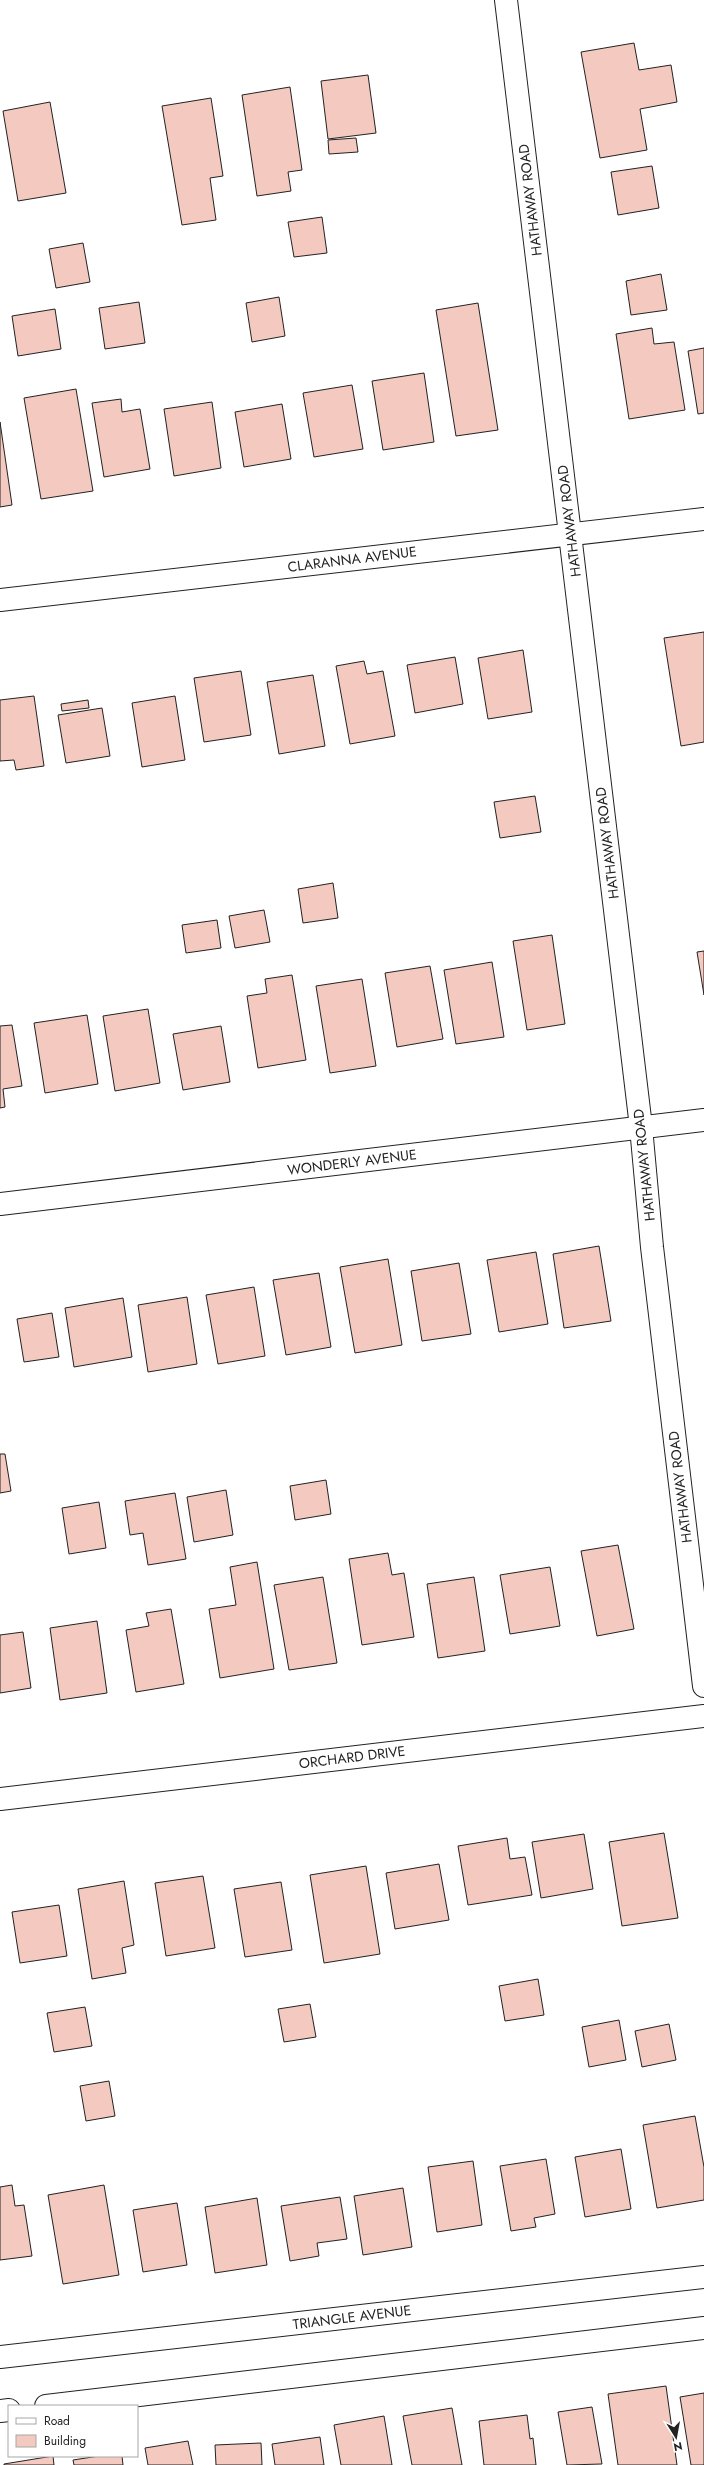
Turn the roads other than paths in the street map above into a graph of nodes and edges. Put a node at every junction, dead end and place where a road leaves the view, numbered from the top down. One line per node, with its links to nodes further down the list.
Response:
1 (506, 0): 3 (street, HATHAWAY ROAD)
2 (704, 519): 3 (street, CLARANNA AVENUE)
3 (570, 534): 4 (street, CLARANNA AVENUE); 6 (street, HATHAWAY ROAD)
4 (0, 600)
5 (704, 1120): 6 (street, WONDERLY AVENUE)
6 (640, 1127): 7 (street, WONDERLY AVENUE); 8 (street, HATHAWAY ROAD)
7 (0, 1204)
8 (704, 1686)
9 (704, 1716): 10 (street, ORCHARD DRIVE)
10 (0, 1799)
11 (704, 2277): 13 (street, TRIANGLE AVENUE)
12 (704, 2328): 14 (street)
13 (0, 2357)
14 (54, 2405)

